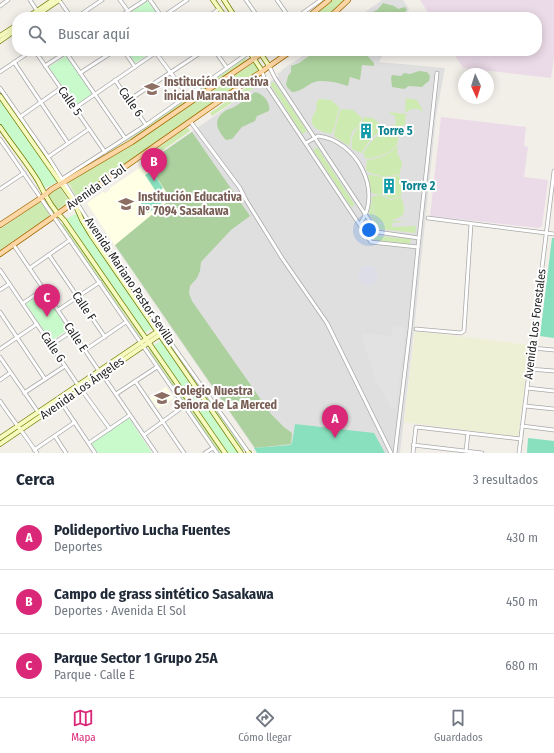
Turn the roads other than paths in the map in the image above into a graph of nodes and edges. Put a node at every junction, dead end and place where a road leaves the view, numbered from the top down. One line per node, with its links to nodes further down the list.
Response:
1 (8, 0): 17 (street)
2 (30, 0): 20 (street)
3 (53, 0): 21 (main road)
4 (59, 0): 22 (main road); 23 (street)
5 (102, 0): 24 (street)
6 (120, 0): 19 (street)
7 (145, 0): 19 (street)
8 (150, 0): 25 (street)
9 (187, 0): 26 (street)
10 (213, 0): 18 (main road)
11 (224, 0): 29 (main road)
12 (246, 0): 30 (street)
13 (277, 0): 31 (street)
14 (321, 0): 32 (street)
15 (329, 0): 33 (main road)
16 (348, 0): 34 (main road)
17 (0, 6)
18 (219, 9): 27 (street); 28 (main road)
19 (128, 11)
20 (38, 12)
21 (40, 12)
22 (41, 12)
23 (67, 12)
24 (84, 12)
25 (158, 12)
26 (169, 12)
27 (215, 12)
28 (221, 12)
29 (232, 12)
30 (254, 12)
31 (285, 12)
32 (304, 12)
33 (314, 12)
34 (335, 12)
35 (12, 28): 37 (main road)
36 (12, 33): 38 (main road)
37 (0, 36)
38 (0, 41)
39 (24, 56): 55 (street)
40 (38, 56): 56 (street, Calle 5)
41 (60, 56): 56 (street)
42 (69, 56): 63 (street, Calle 5)
43 (106, 56): 63 (street)
44 (127, 56): 58 (street)
45 (151, 56): 58 (street)
46 (160, 56): 64 (street)
47 (196, 56): 64 (street)
48 (219, 56): 59 (street)
49 (243, 56): 59 (street, Avenida El Sol)
50 (252, 56): 54 (main road)
51 (257, 56): 54 (main road, Avenida El Sol)
52 (263, 56): 57 (main road)
53 (284, 56): 57 (main road, Avenida El Sol)
54 (254, 59): 60 (main road); 88 (main road, Avenida El Sol)
55 (14, 62): 61 (street); 72 (street)
56 (45, 66): 67 (street, Calle 5)
57 (269, 66): 60 (main road, Avenida El Sol); 81 (street)
58 (135, 67): 65 (street)
59 (227, 68): 70 (street, Avenida El Sol)
60 (262, 71): 75 (main road, Avenida El Sol); 83 (street)
61 (0, 72)
62 (437, 72): 102 (street)
63 (80, 73): 68 (street, Calle 5)
64 (171, 73): 70 (street); 71 (street)
65 (115, 80): 68 (street); 71 (street, Calle 6)
66 (0, 88): 74 (street, Avenida Mariano Pastor Sevilla)
67 (61, 88): 72 (street); 73 (street, Calle 5)
68 (94, 95): 73 (street); 80 (street, Calle 5)
69 (0, 96): 88 (main road, Avenida Mariano Pastor Sevilla)
70 (188, 96): 76 (street, Avenida El Sol)
71 (129, 100): 76 (street, Calle 6)
72 (41, 102): 74 (street); 82 (street)
73 (75, 108): 78 (street, Calle 5)
74 (20, 117): 85 (street, Avenida Mariano Pastor Sevilla)
75 (190, 121): 93 (main road, Avenida El Sol); 182 (street)
76 (146, 125): 80 (street, Avenida El Sol)
77 (0, 127): 92 (main road, Avenida Mariano Pastor Sevilla)
78 (89, 129): 82 (street); 84 (street, Calle 5)
79 (0, 138): 87 (street, Avenida Mariano Pastor Sevilla)
80 (126, 138): 84 (street, Avenida El Sol)
81 (315, 138): 83 (street); 95 (street); 95 (street)
82 (68, 143): 85 (street)
83 (306, 143): 97 (street)
84 (105, 152): 88 (street, Avenida El Sol)
85 (48, 157): 88 (street, Avenida Mariano Pastor Sevilla)
86 (554, 171): 90 (street, Avenida Los Forestales)
87 (24, 173): 91 (street); 92 (street, Avenida Mariano Pastor Sevilla)
88 (62, 181): 92 (main road, Avenida El Sol); 93 (main road, Avenida Mariano Pastor Sevilla)
89 (0, 184): 91 (street)
90 (553, 187): 100 (street, Avenida Los Forestales)
91 (1, 189)
92 (42, 196): 94 (main road, Avenida Mariano Pastor Sevilla); 99 (main road, Avenida El Sol)
93 (75, 201): 94 (main road, Avenida El Sol); 122 (main road, Avenida Mariano Pastor Sevilla)
94 (55, 215): 103 (street, Avenida Mariano Pastor Sevilla); 104 (main road, Avenida El Sol); 125 (main road, Avenida Mariano Pastor Sevilla)
95 (365, 215): 97 (street); 102 (street)
96 (428, 218): 98 (street)
97 (360, 224): 105 (street)
98 (471, 224): 100 (street); 120 (street)
99 (0, 225)
100 (546, 233): 101 (street); 128 (street, Avenida Los Forestales)
101 (554, 234)
102 (419, 238): 105 (street)
103 (70, 240): 107 (street); 110 (street, Avenida Mariano Pastor Sevilla)
104 (14, 244): 106 (main road, Avenida El Sol); 108 (street, Calle E)
105 (418, 247): 183 (street)
106 (0, 254)
107 (50, 255): 108 (street); 114 (street, Calle F)
108 (30, 268): 112 (street, Calle E)
109 (0, 270): 111 (street, Calle G)
110 (100, 282): 114 (street); 118 (street, Avenida Mariano Pastor Sevilla)
111 (9, 284): 113 (street); 115 (street, Calle G)
112 (44, 289): 115 (street); 116 (street, Calle E)
113 (0, 290)
114 (78, 297): 116 (street); 123 (street, Calle F)
115 (23, 303): 119 (street, Calle G)
116 (58, 310): 121 (street, Calle E)
117 (0, 312): 124 (street)
118 (126, 322): 123 (street); 126 (street, Avenida Mariano Pastor Sevilla)
119 (37, 324): 124 (street); 127 (street, Calle G)
120 (416, 329)
121 (72, 331): 127 (street); 130 (street, Calle E)
122 (160, 332): 125 (main road, Avenida Los Ángeles); 180 (main road, Avenida Mariano Pastor Sevilla); 181 (street, Avenida Mariano Pastor Sevilla)
123 (105, 336): 130 (street)
124 (17, 337): 129 (street); 139 (street)
125 (147, 340): 126 (main road, Avenida Los Ángeles); 179 (main road, Avenida Mariano Pastor Sevilla)
126 (142, 344): 134 (street, Avenida Mariano Pastor Sevilla); 137 (main road, Avenida Los Ángeles)
127 (51, 345): 133 (street, Calle G)
128 (532, 348): 131 (street); 135 (street, Avenida Los Forestales)
129 (0, 349)
130 (85, 350): 137 (street, Calle E)
131 (554, 350)
132 (0, 357): 138 (street)
133 (65, 366): 139 (street); 142 (street, Calle G)
134 (157, 367): 141 (street); 149 (street, Avenida Mariano Pastor Sevilla)
135 (530, 369): 136 (street); 143 (street, Avenida Los Forestales)
136 (554, 371)
137 (100, 372): 142 (main road, Avenida Los Ángeles); 146 (street, Calle E)
138 (10, 373): 140 (street); 145 (street)
139 (45, 379): 145 (street)
140 (0, 380)
141 (135, 381): 146 (street); 155 (street)
142 (80, 387): 148 (main road, Avenida Los Ángeles); 152 (main road, Avenida Los Ángeles); 158 (street, Calle G)
143 (527, 388): 144 (street); 150 (street, Avenida Los Forestales)
144 (554, 391)
145 (24, 393): 152 (street)
146 (116, 394): 153 (street, Calle E)
147 (0, 401): 156 (street)
148 (61, 402): 154 (street); 159 (main road, Avenida Los Ángeles)
149 (184, 406): 155 (street); 169 (street, Avenida Mariano Pastor Sevilla)
150 (525, 406): 151 (street); 157 (street, Avenida Los Forestales)
151 (554, 409)
152 (38, 412): 156 (main road, Avenida Los Ángeles)
153 (130, 415): 158 (street); 162 (street, Calle E)
154 (75, 422): 163 (street); 166 (street)
155 (163, 422): 162 (street); 176 (street)
156 (17, 426): 159 (street); 164 (main road, Avenida Los Ángeles)
157 (522, 426): 160 (street); 165 (street, Avenida Los Forestales)
158 (110, 429): 166 (street)
159 (21, 430): 167 (main road, Avenida Los Ángeles); 170 (street)
160 (554, 430)
161 (468, 433): 165 (street); 168 (street); 171 (street)
162 (144, 435): 175 (street, Calle E)
163 (55, 436): 170 (street); 173 (street)
164 (0, 438)
165 (521, 439): 186 (street, Avenida Los Forestales)
166 (89, 443): 174 (street)
167 (0, 444)
168 (413, 445): 171 (street); 184 (street)
169 (213, 448): 177 (street); 178 (street, Avenida Mariano Pastor Sevilla)
170 (34, 450): 172 (street)
171 (466, 452): 185 (street)
172 (37, 453)
173 (66, 453)
174 (95, 453)
175 (156, 453)
176 (184, 453)
177 (206, 453)
178 (216, 453)
179 (225, 453)
180 (241, 453)
181 (248, 453)
182 (391, 453)
183 (395, 453)
184 (413, 453)
185 (482, 453)
186 (519, 453)

